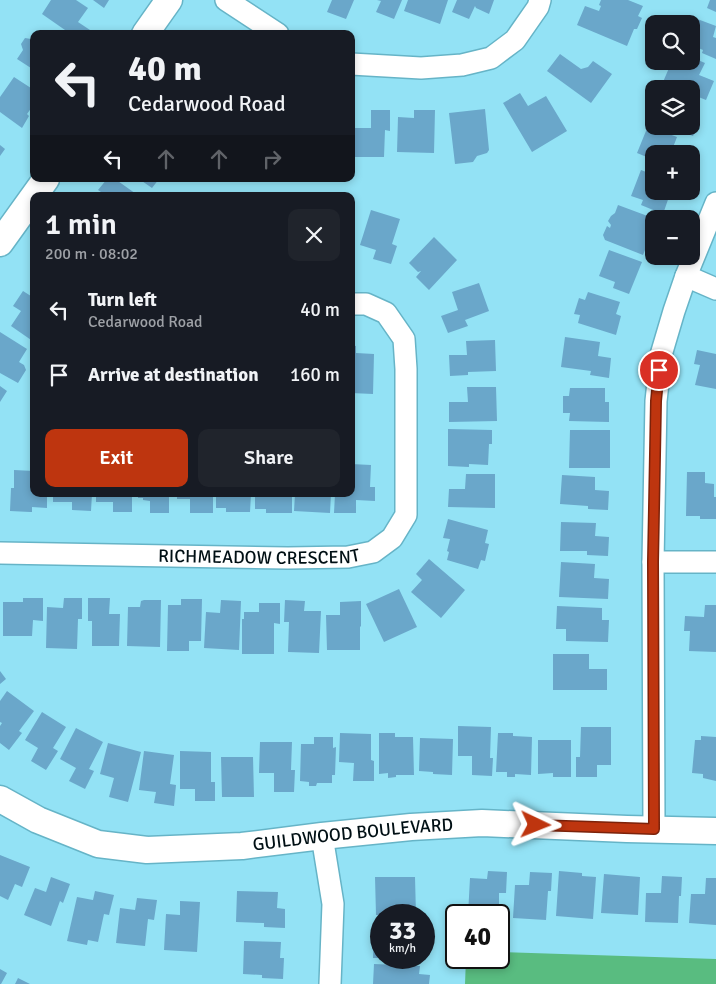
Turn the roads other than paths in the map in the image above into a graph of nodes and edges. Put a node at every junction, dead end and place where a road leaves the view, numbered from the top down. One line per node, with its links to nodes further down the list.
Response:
1 (169, 0): 4 (street)
2 (226, 0): 5 (street)
3 (540, 0): 6 (street)
4 (149, 30)
5 (272, 30)
6 (355, 64)
7 (716, 203): 10 (street)
8 (30, 206): 9 (street)
9 (0, 244)
10 (686, 276): 11 (street); 14 (street)
11 (716, 289)
12 (355, 304): 13 (street, RICHMEADOW CRESCENT)
13 (0, 553)
14 (653, 562): 15 (street); 17 (street)
15 (716, 562)
16 (0, 799): 19 (street, GUILDWOOD BOULEVARD)
17 (654, 829): 18 (street, GUILDWOOD BOULEVARD); 19 (street, GUILDWOOD BOULEVARD)
18 (716, 831)
19 (322, 836): 20 (street)
20 (330, 984)

